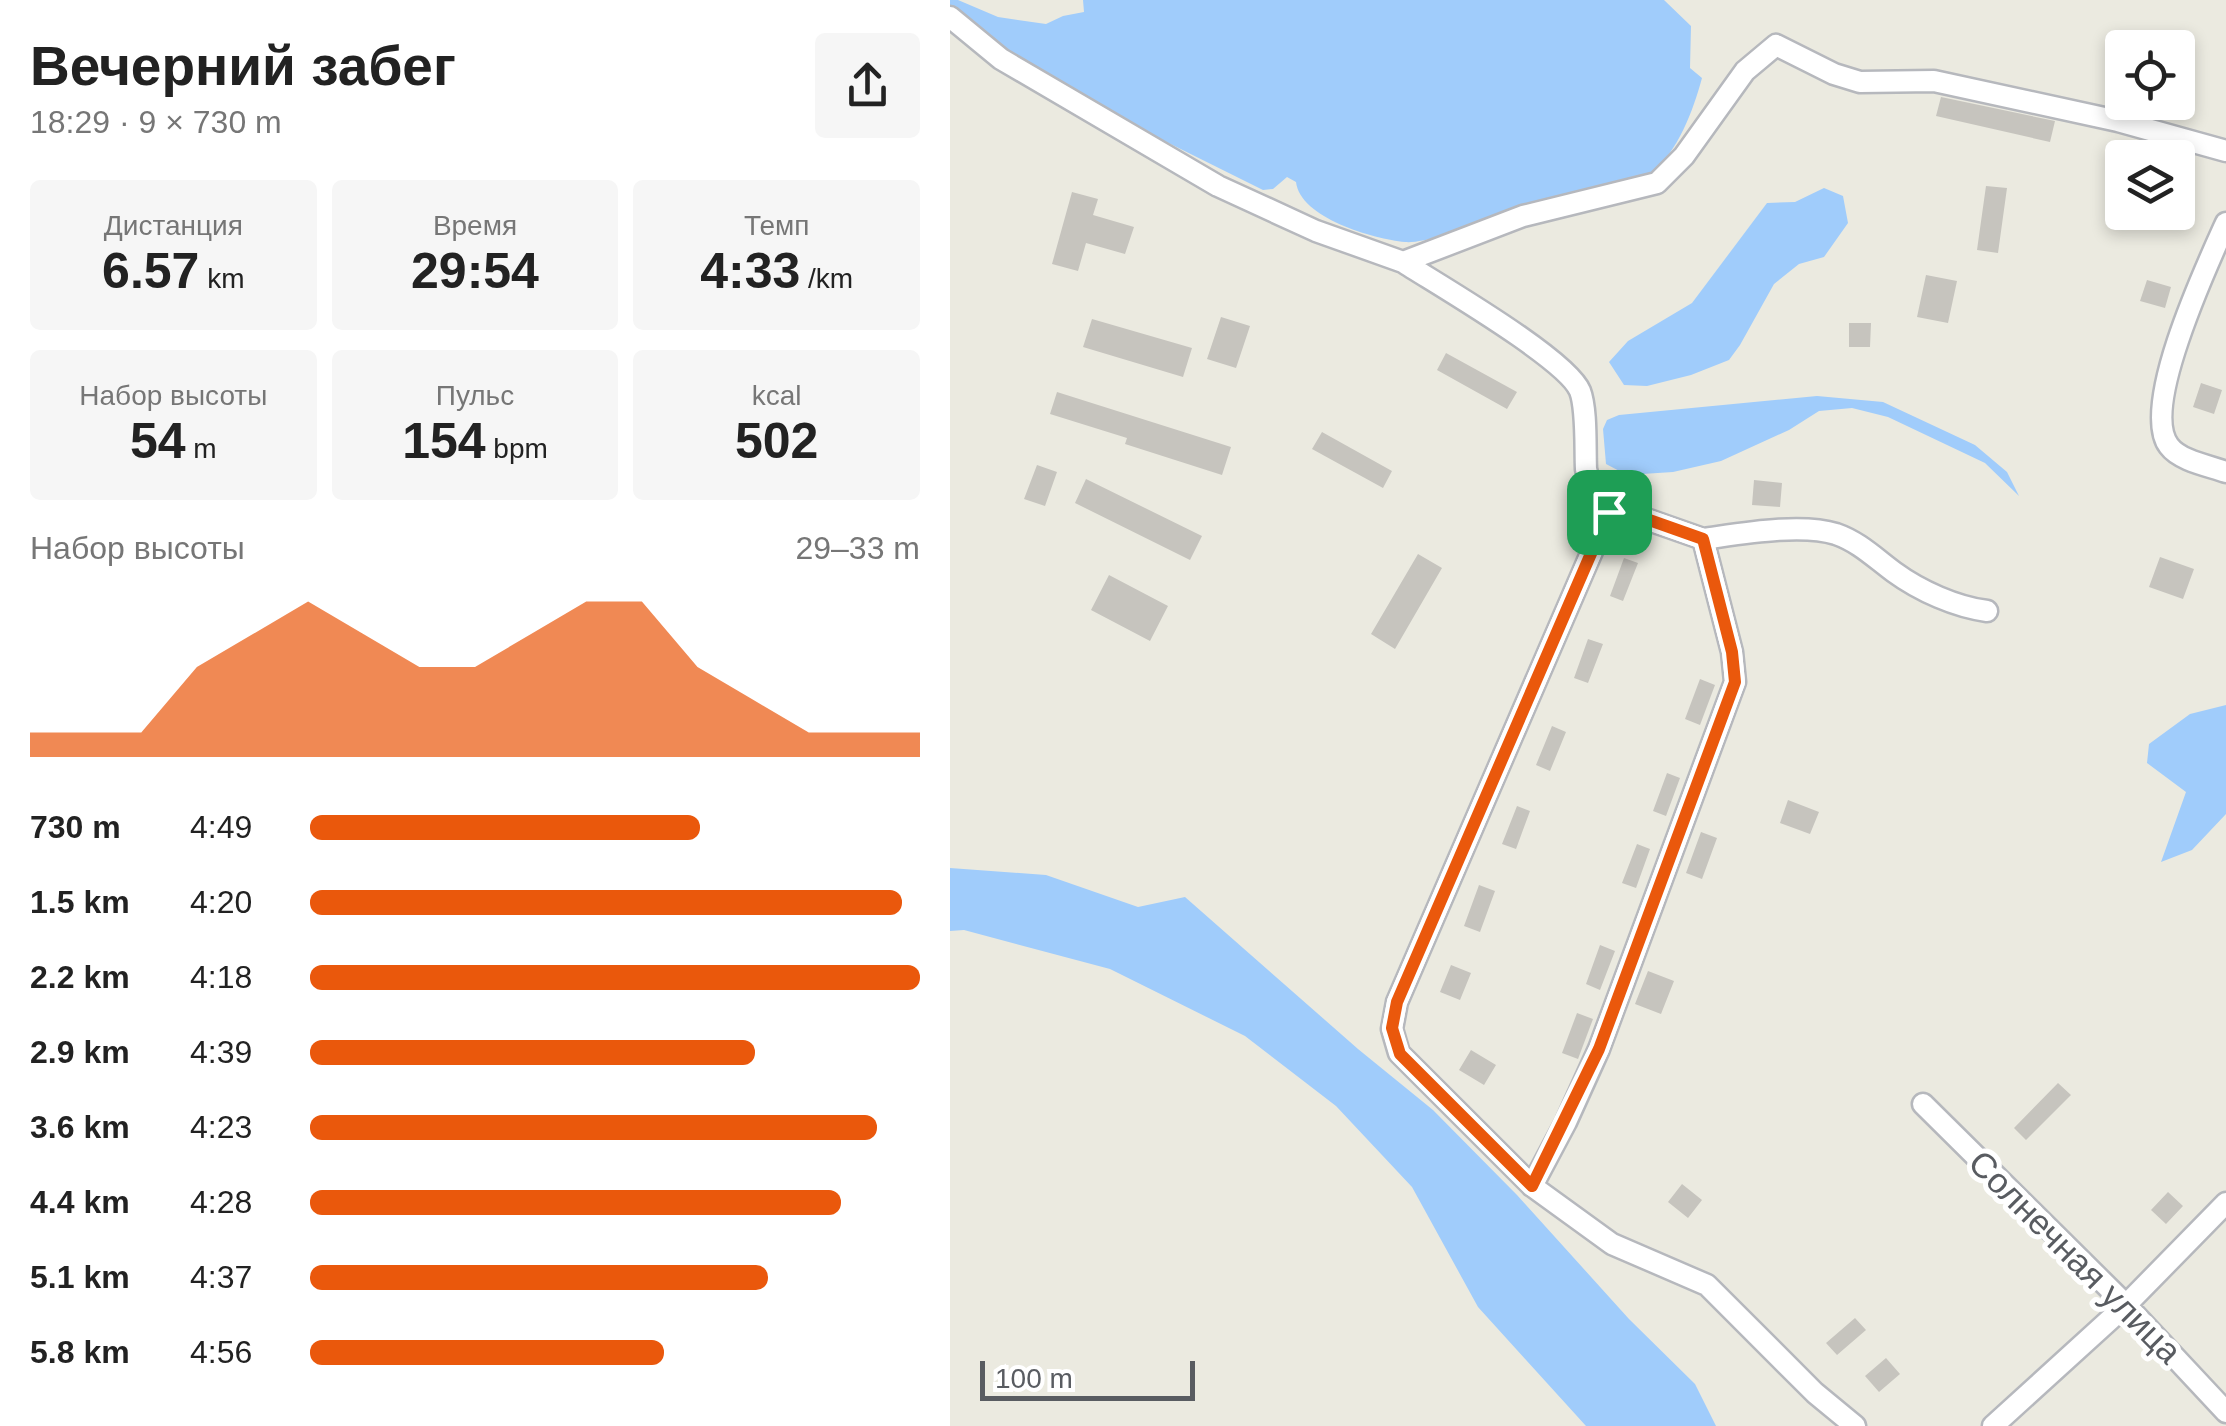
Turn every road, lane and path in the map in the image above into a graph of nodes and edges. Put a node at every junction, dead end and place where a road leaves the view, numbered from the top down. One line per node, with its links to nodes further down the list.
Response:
1 (950, 17): 4 (street)
2 (2226, 151): 4 (street)
3 (2226, 223): 5 (street)
4 (1403, 262): 6 (street)
5 (2226, 472)
6 (1609, 512): 7 (street); 10 (street)
7 (1703, 539): 8 (street); 10 (street)
8 (1987, 612)
9 (1923, 1104): 12 (street, Солнечная улица)
10 (1532, 1186): 14 (street)
11 (2226, 1203): 12 (street)
12 (2126, 1305): 13 (street, Солнечная улица); 15 (street)
13 (2226, 1412)
14 (1855, 1426)
15 (1993, 1426)

